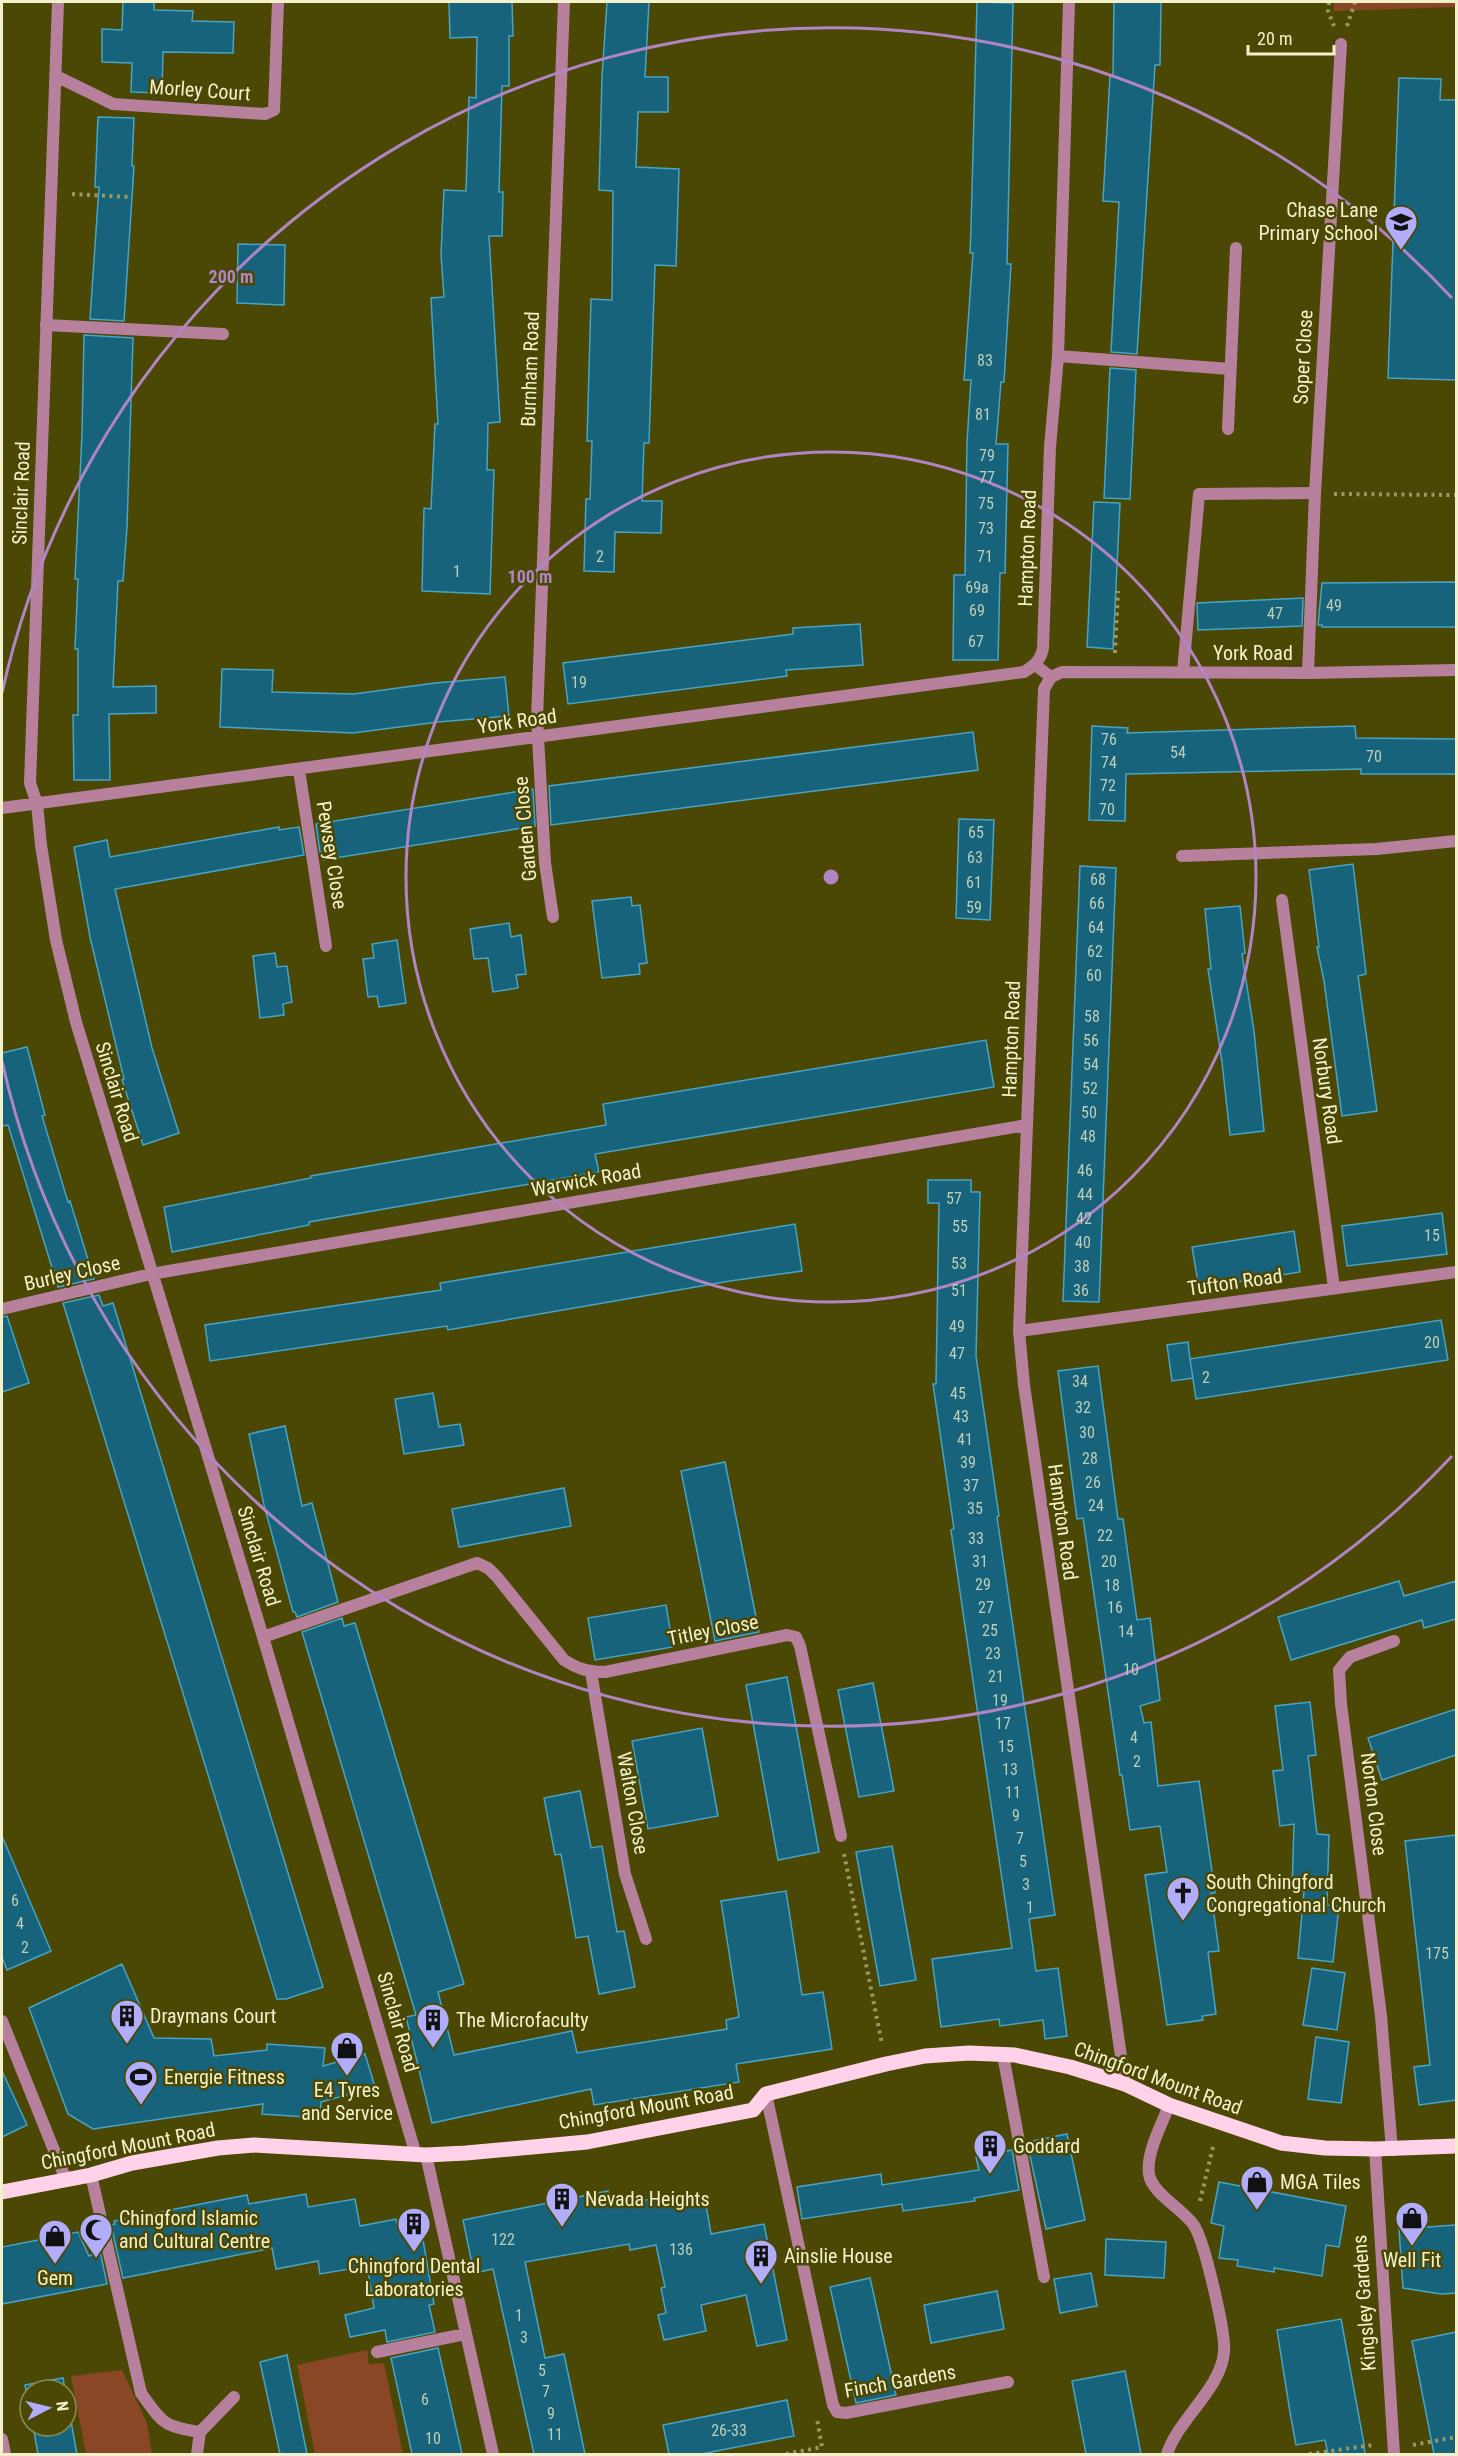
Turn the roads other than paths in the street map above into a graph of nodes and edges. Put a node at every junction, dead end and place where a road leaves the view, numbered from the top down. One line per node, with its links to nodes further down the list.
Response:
1 (58, 2): 6 (street, Sinclair Road)
2 (278, 2): 6 (street, Morley Court)
3 (564, 2): 19 (street, Burnham Road)
4 (1069, 2): 10 (street, Hampton Road)
5 (1341, 44): 13 (street, Soper Close)
6 (56, 76): 8 (street, Sinclair Road)
7 (1236, 248): 11 (street)
8 (46, 326): 9 (street); 21 (street, Sinclair Road)
9 (224, 334)
10 (1058, 356): 11 (street); 14 (street, Hampton Road)
11 (1230, 369): 12 (street)
12 (1228, 429)
13 (1314, 493): 16 (street); 17 (street, Soper Close)
14 (1035, 665): 18 (street); 19 (street, York Road)
15 (1456, 670): 17 (street, York Road)
16 (1183, 672): 17 (street, York Road); 18 (street, York Road)
17 (1308, 673)
18 (1051, 677): 28 (street, Hampton Road)
19 (537, 738): 20 (street, York Road); 26 (street, Garden Close)
20 (299, 770): 21 (street, York Road); 27 (street, Pewsey Close)
21 (37, 804): 22 (street, York Road); 30 (street, Sinclair Road)
22 (2, 808)
23 (1456, 841): 24 (street)
24 (1182, 856)
25 (1282, 900): 31 (street, Norbury Road)
26 (554, 917)
27 (326, 946)
28 (1027, 1125): 30 (street, Warwick Road); 33 (street, Hampton Road)
29 (1456, 1272): 31 (street, Tufton Road)
30 (151, 1274): 32 (street, Burley Close); 34 (street, Sinclair Road)
31 (1334, 1288): 33 (street, Tufton Road)
32 (2, 1309)
33 (1019, 1331): 41 (street, Hampton Road)
34 (263, 1637): 36 (street); 47 (street, Sinclair Road)
35 (1394, 1641): 46 (street, Norton Close)
36 (591, 1672): 37 (street, Titley Close); 38 (street, Walton Close)
37 (841, 1836)
38 (646, 1939)
39 (2, 2021): 49 (street)
40 (1003, 2055): 41 (main road, Chingford Mount Road); 42 (main road, Chingford Mount Road); 51 (street)
41 (1125, 2084): 43 (main road, Chingford Mount Road)
42 (766, 2094): 47 (main road, Chingford Mount Road); 54 (street, Finch Gardens)
43 (1169, 2105): 45 (main road, Chingford Mount Road); 61 (street)
44 (1456, 2146): 46 (main road, Chingford Mount Road)
45 (1375, 2149): 46 (main road, Chingford Mount Road); 62 (street, Kingsley Gardens)
46 (1392, 2150)
47 (421, 2155): 48 (main road, Chingford Mount Road); 52 (street, Sinclair Road)
48 (91, 2175): 49 (main road, Chingford Mount Road); 56 (street)
49 (66, 2180): 50 (main road, Chingford Mount Road)
50 (2, 2192)
51 (1044, 2277)
52 (465, 2334): 53 (street); 60 (street, Sinclair Road)
53 (376, 2352)
54 (1008, 2382)
55 (234, 2397): 56 (street)
56 (200, 2432): 59 (street)
57 (2, 2439): 58 (street)
58 (4, 2454)
59 (197, 2454)
60 (493, 2454)
61 (1167, 2454)
62 (1394, 2454)

